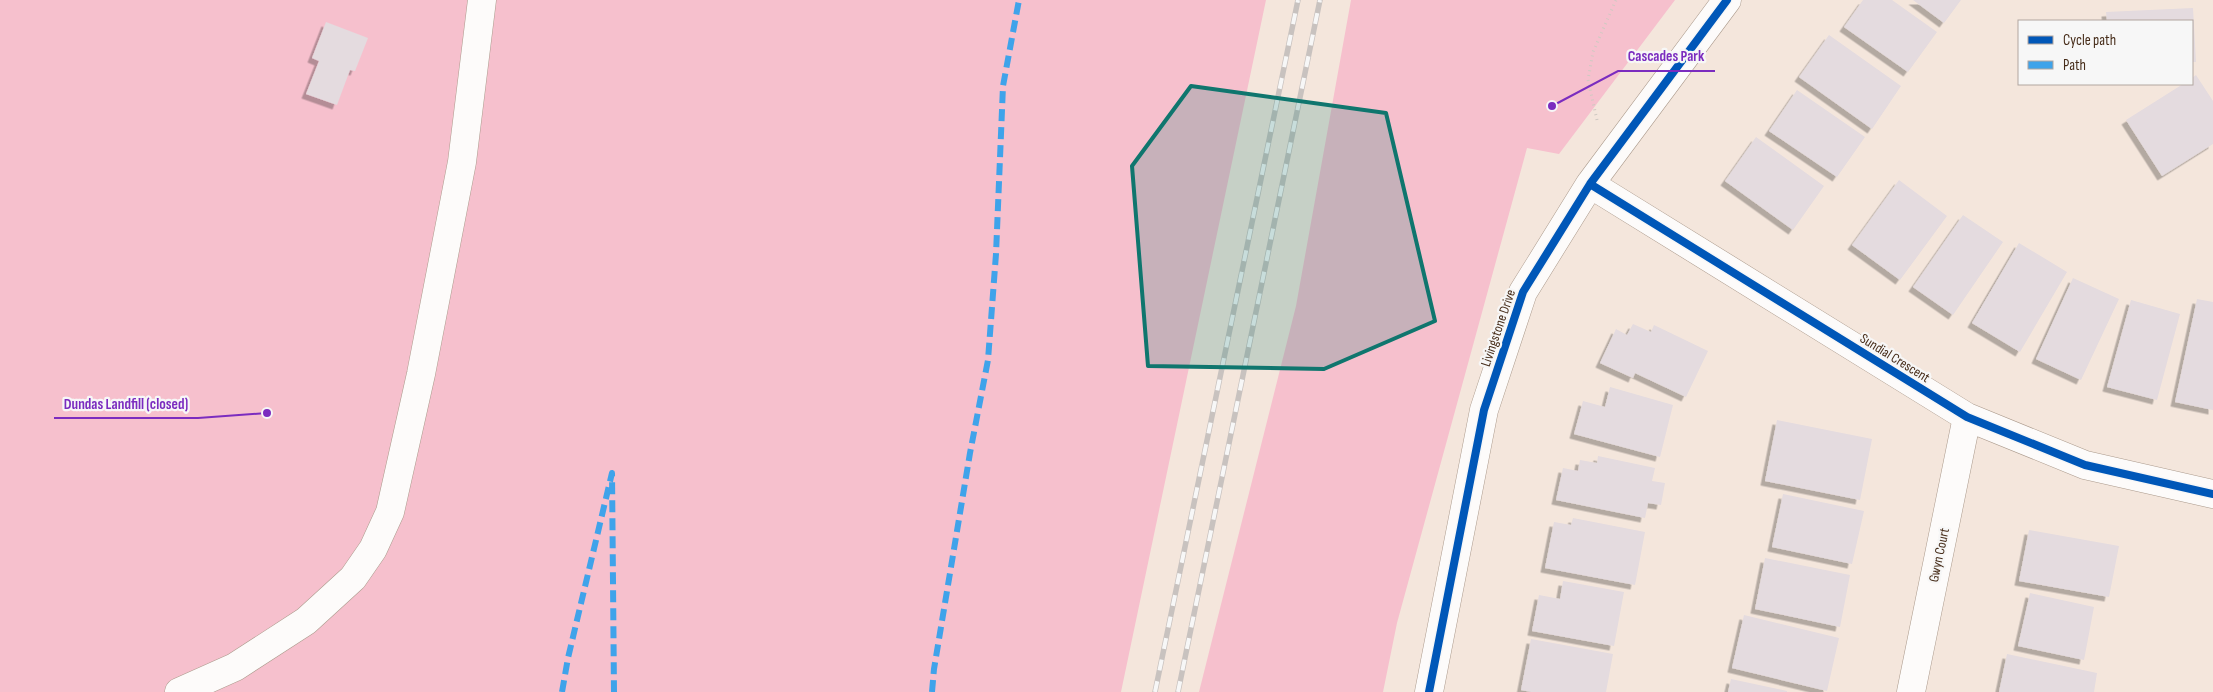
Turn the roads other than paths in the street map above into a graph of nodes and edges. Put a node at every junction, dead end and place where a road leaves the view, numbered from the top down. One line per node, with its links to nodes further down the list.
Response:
1 (482, 0): 6 (street)
2 (1727, 0): 3 (street, Livingstone Drive)
3 (1590, 184): 4 (street, Sundial Crescent); 7 (street, Livingstone Drive)
4 (1967, 417): 5 (street, Sundial Crescent); 8 (street, Gwyn Court)
5 (2213, 494)
6 (179, 692)
7 (1429, 692)
8 (1911, 692)

